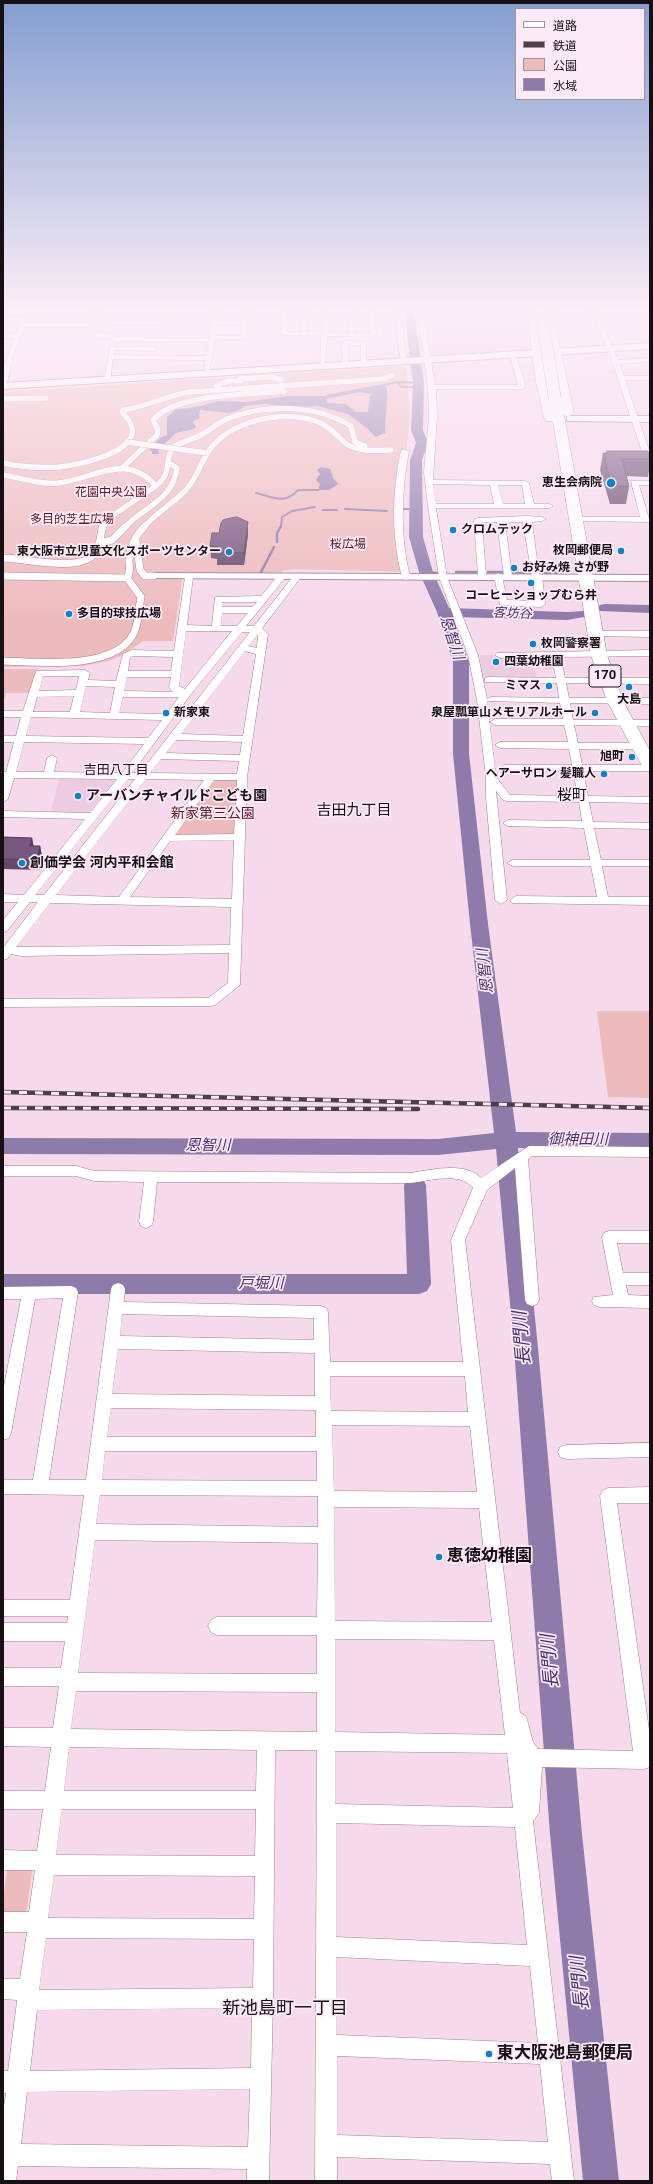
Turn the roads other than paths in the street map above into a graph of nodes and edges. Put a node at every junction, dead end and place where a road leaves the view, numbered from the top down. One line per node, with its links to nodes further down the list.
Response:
1 (122, 412): 15 (street)
2 (160, 412): 25 (street)
3 (239, 412): 24 (street)
4 (307, 412): 17 (street)
5 (432, 412): 27 (street)
6 (549, 412): 21 (highway, 170)
7 (557, 412): 21 (highway, 170, bridge)
8 (568, 412): 10 (highway, 170)
9 (633, 412): 11 (street)
10 (570, 419): 11 (street); 21 (highway, 170)
11 (635, 419): 12 (street); 13 (street)
12 (650, 419)
13 (638, 432): 14 (street); 16 (street)
14 (650, 432)
15 (127, 442): 19 (street, bridge); 23 (street)
16 (646, 444): 22 (street)
17 (391, 450): 18 (street); 19 (street)
18 (404, 451): 54 (street)
19 (207, 453): 20 (street); 43 (street)
20 (214, 455)
21 (565, 457): 40 (highway, 170)
22 (649, 459)
23 (3, 463)
24 (170, 463): 30 (street); 33 (street)
25 (121, 469): 26 (street); 30 (street)
26 (3, 475)
27 (429, 482): 28 (street); 34 (street)
28 (494, 483): 35 (street); 36 (street)
29 (650, 483): 31 (street)
30 (156, 486): 44 (street)
31 (638, 498): 32 (street); 42 (street)
32 (650, 499)
33 (158, 502): 43 (street); 44 (street)
34 (432, 506): 35 (street); 55 (street)
35 (499, 506): 36 (street)
36 (530, 506): 37 (street)
37 (549, 506)
38 (527, 518): 39 (street); 41 (street); 52 (street)
39 (542, 518)
40 (576, 519): 42 (street); 56 (highway, 170)
41 (501, 520): 50 (street); 51 (street)
42 (647, 520)
43 (134, 540): 47 (street); 57 (street)
44 (99, 543): 45 (street)
45 (3, 558)
46 (3, 576): 57 (street)
47 (153, 576): 53 (street)
48 (282, 576): 49 (street); 53 (street); 59 (street)
49 (298, 576): 54 (street); 65 (street)
50 (482, 576): 51 (street); 55 (street)
51 (503, 576): 52 (street); 52 (street)
52 (536, 576): 56 (street)
53 (189, 577): 62 (street)
54 (408, 577): 55 (street)
55 (442, 577): 120 (street)
56 (587, 577): 58 (street); 66 (highway, 170)
57 (127, 578): 75 (street)
58 (650, 578)
59 (264, 599): 60 (street); 61 (street)
60 (217, 610): 61 (street); 63 (street)
61 (256, 610): 64 (street)
62 (181, 628): 63 (street); 71 (street)
63 (216, 628): 64 (street)
64 (241, 628): 65 (street); 83 (street)
65 (258, 629): 68 (street); 69 (street)
66 (596, 634): 67 (street); 74 (highway, 170)
67 (650, 634)
68 (243, 648): 69 (street); 100 (street)
69 (261, 652): 101 (street)
70 (650, 653): 74 (street)
71 (177, 654): 76 (street); 77 (street)
72 (500, 655): 73 (street)
73 (556, 655): 74 (street); 79 (street)
74 (599, 655): 80 (highway, 170)
75 (3, 662)
76 (176, 674): 77 (street); 83 (street)
77 (122, 679): 82 (street); 86 (street)
78 (488, 680): 79 (street)
79 (561, 680): 80 (street); 88 (street)
80 (606, 680): 81 (street); 89 (highway, 170)
81 (650, 681)
82 (82, 683): 84 (street); 85 (street)
83 (188, 692): 86 (street); 95 (street)
84 (33, 694): 85 (street); 92 (street)
85 (80, 694): 93 (street)
86 (118, 694): 94 (street)
87 (491, 700): 88 (street)
88 (565, 701): 89 (street); 97 (street)
89 (615, 701): 90 (street); 98 (highway, 170)
90 (650, 701)
91 (3, 714): 92 (street)
92 (27, 714): 93 (street); 103 (street)
93 (74, 715): 94 (street)
94 (114, 716): 95 (street)
95 (171, 716): 104 (street)
96 (495, 722): 97 (street)
97 (570, 722): 98 (street); 106 (street)
98 (626, 723): 99 (street); 107 (highway, 170)
99 (650, 723)
100 (175, 737): 101 (street); 108 (street)
101 (248, 738): 110 (street)
102 (3, 739): 103 (street)
103 (21, 739): 104 (street); 114 (street)
104 (152, 741): 117 (street)
105 (500, 745): 106 (street)
106 (573, 745): 107 (street); 113 (street)
107 (640, 746): 111 (highway, 170)
108 (159, 756): 110 (street); 116 (street)
109 (52, 758): 115 (street)
110 (245, 758): 119 (street)
111 (650, 767): 113 (street)
112 (504, 768): 113 (street)
113 (577, 768): 122 (street)
114 (6, 775): 115 (street); 121 (street)
115 (48, 776): 117 (street)
116 (143, 776): 117 (street); 118 (street); 136 (street)
117 (124, 777): 125 (street)
118 (210, 777): 119 (street); 130 (street)
119 (242, 777): 129 (street)
120 (492, 777): 122 (street); 138 (street)
121 (3, 799)
122 (583, 799): 123 (street); 127 (street)
123 (650, 800)
124 (3, 814): 125 (street)
125 (92, 816): 135 (street)
126 (508, 823): 127 (street)
127 (588, 824): 128 (street); 132 (street)
128 (650, 826)
129 (240, 837): 130 (street); 142 (street)
130 (167, 838): 137 (street)
131 (513, 863): 132 (street)
132 (596, 863): 133 (street); 140 (street)
133 (650, 863)
134 (3, 898): 135 (street)
135 (27, 898): 136 (street); 143 (street)
136 (48, 899): 137 (street); 145 (street)
137 (123, 899): 142 (street)
138 (502, 900)
139 (516, 900): 140 (street)
140 (603, 901): 141 (street)
141 (650, 901)
142 (236, 903): 144 (street)
143 (3, 928)
144 (235, 949): 145 (street); 146 (street)
145 (5, 953)
146 (3, 1003)
147 (650, 1152): 148 (street)
148 (519, 1158): 151 (street); 159 (street)
149 (3, 1171): 150 (street)
150 (151, 1176): 151 (street); 152 (street)
151 (484, 1184): 166 (street)
152 (146, 1222)
153 (650, 1237): 154 (street)
154 (617, 1279): 155 (street); 161 (street)
155 (650, 1279)
156 (118, 1289): 163 (street)
157 (29, 1292): 158 (street); 171 (street); 177 (street)
158 (3, 1293)
159 (532, 1300)
160 (599, 1302): 161 (street)
161 (622, 1302): 162 (street)
162 (650, 1302)
163 (116, 1308): 164 (street); 165 (street)
164 (112, 1342): 165 (street); 168 (street)
165 (322, 1347): 167 (street)
166 (471, 1368): 167 (street); 170 (street)
167 (322, 1369): 169 (street)
168 (104, 1401): 169 (street); 172 (street)
169 (324, 1411): 170 (street); 173 (street)
170 (477, 1419): 181 (street)
171 (3, 1433)
172 (98, 1444): 173 (street); 178 (street)
173 (325, 1444): 179 (street)
174 (650, 1450): 175 (street)
175 (566, 1452)
176 (3, 1487): 177 (street)
177 (40, 1488): 178 (street)
178 (92, 1488): 179 (street); 182 (street)
179 (326, 1494): 181 (street); 183 (street)
180 (650, 1495): 201 (street)
181 (487, 1500): 188 (street)
182 (86, 1532): 183 (street); 185 (street)
183 (326, 1535): 187 (street)
184 (3, 1608): 185 (street)
185 (77, 1608): 190 (street)
186 (217, 1626): 187 (street)
187 (325, 1628): 188 (street); 194 (street)
188 (502, 1631): 191 (street)
189 (3, 1632): 190 (street)
190 (74, 1632): 193 (street)
191 (507, 1673): 199 (street); 200 (street)
192 (3, 1677): 193 (street)
193 (68, 1679): 194 (street); 196 (street)
194 (325, 1683): 197 (street)
195 (3, 1737): 196 (street)
196 (60, 1738): 198 (street); 203 (street)
197 (325, 1740): 198 (street); 199 (street); 205 (street)
198 (266, 1741): 204 (street)
199 (515, 1744): 206 (street)
200 (533, 1758): 201 (street); 207 (street)
201 (647, 1760)
202 (3, 1800): 203 (street)
203 (53, 1800): 204 (street); 209 (street)
204 (266, 1800): 210 (street)
205 (325, 1813): 206 (street); 214 (street)
206 (523, 1818): 207 (street)
207 (527, 1849): 215 (street)
208 (3, 1860): 209 (street)
209 (45, 1863): 210 (street); 212 (street)
210 (265, 1866): 213 (street)
211 (3, 1922): 212 (street)
212 (37, 1925): 213 (street); 217 (street)
213 (264, 1929): 218 (street)
214 (327, 1947): 215 (street); 219 (street)
215 (539, 1956): 220 (street)
216 (3, 1989): 217 (street)
217 (28, 1995): 218 (street); 222 (street)
218 (264, 1998): 221 (street)
219 (328, 2045): 220 (street); 223 (street)
220 (550, 2054): 224 (street)
221 (261, 2078): 222 (street); 226 (street)
222 (10, 2082): 225 (street)
223 (327, 2146): 224 (street); 229 (street)
224 (560, 2153): 230 (street)
225 (6, 2158): 226 (street); 227 (street)
226 (259, 2158): 228 (street)
227 (5, 2181)
228 (258, 2181)
229 (326, 2181)
230 (563, 2181)

